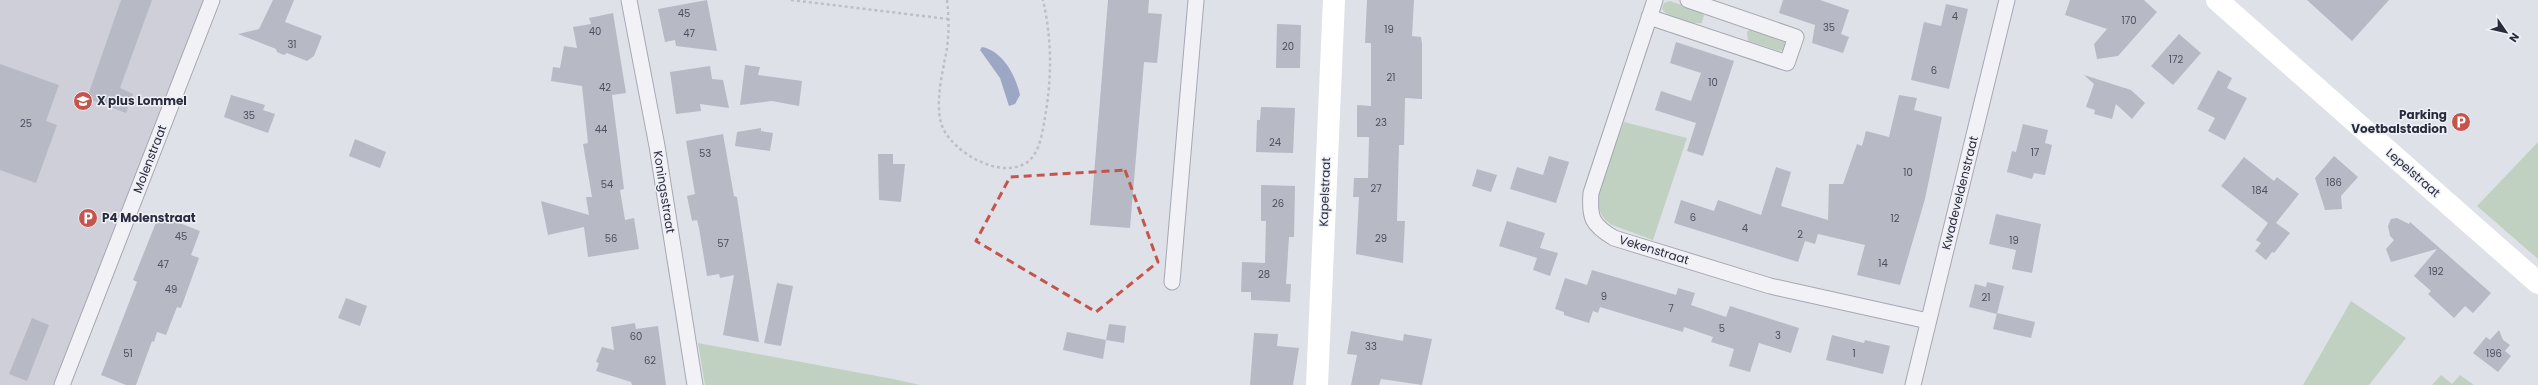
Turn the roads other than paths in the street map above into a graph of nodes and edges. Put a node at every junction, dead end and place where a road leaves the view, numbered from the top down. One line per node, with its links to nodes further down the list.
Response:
1 (212, 0): 13 (street, Molenstraat)
2 (629, 0): 14 (street, Koningsstraat)
3 (1196, 0): 10 (street)
4 (1334, 0): 15 (main road, Kapelstraat)
5 (1655, 0): 9 (street, Vekenstraat)
6 (1688, 0): 9 (street)
7 (2007, 0): 12 (street, Kwadeveldenstraat)
8 (2217, 0): 11 (main road, Lepelstraat)
9 (1649, 17): 12 (street, Vekenstraat)
10 (1172, 282)
11 (2538, 283)
12 (1928, 321): 16 (street, Kwadeveldenstraat)
13 (62, 385)
14 (695, 385)
15 (1317, 385)
16 (1913, 385)

